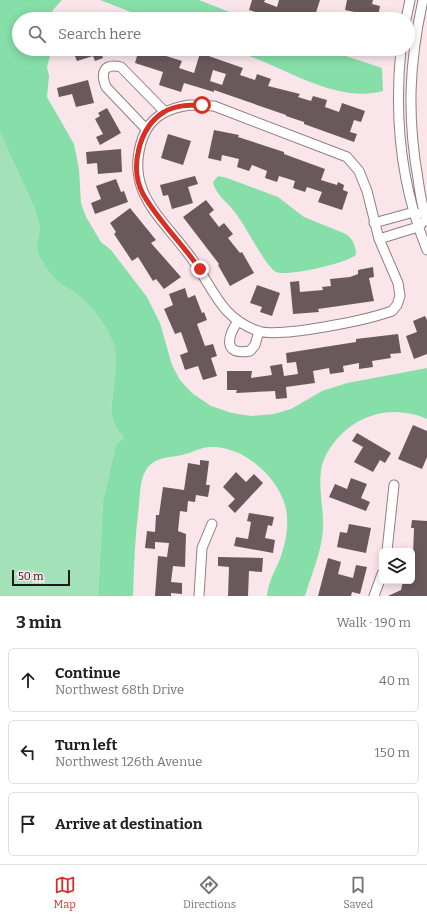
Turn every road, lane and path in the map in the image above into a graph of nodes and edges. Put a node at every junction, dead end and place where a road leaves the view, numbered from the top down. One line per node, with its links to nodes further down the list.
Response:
1 (410, 0): 3 (street)
2 (423, 0): 4 (street)
3 (407, 12)
4 (415, 43)
5 (401, 56): 9 (street)
6 (413, 56): 10 (street)
7 (164, 111): 8 (street); 8 (street); 11 (street)
8 (146, 129): 15 (street)
9 (414, 212): 10 (street); 11 (street); 12 (street)
10 (427, 219): 12 (street)
11 (374, 223): 13 (street)
12 (418, 227): 13 (street); 14 (street)
13 (379, 239): 16 (street)
14 (427, 250)
15 (238, 321): 16 (street); 16 (street)
16 (259, 331)
17 (394, 485): 19 (street)
18 (212, 524): 21 (street)
19 (387, 548)
20 (379, 582): 22 (street)
21 (199, 596)
22 (374, 596)

